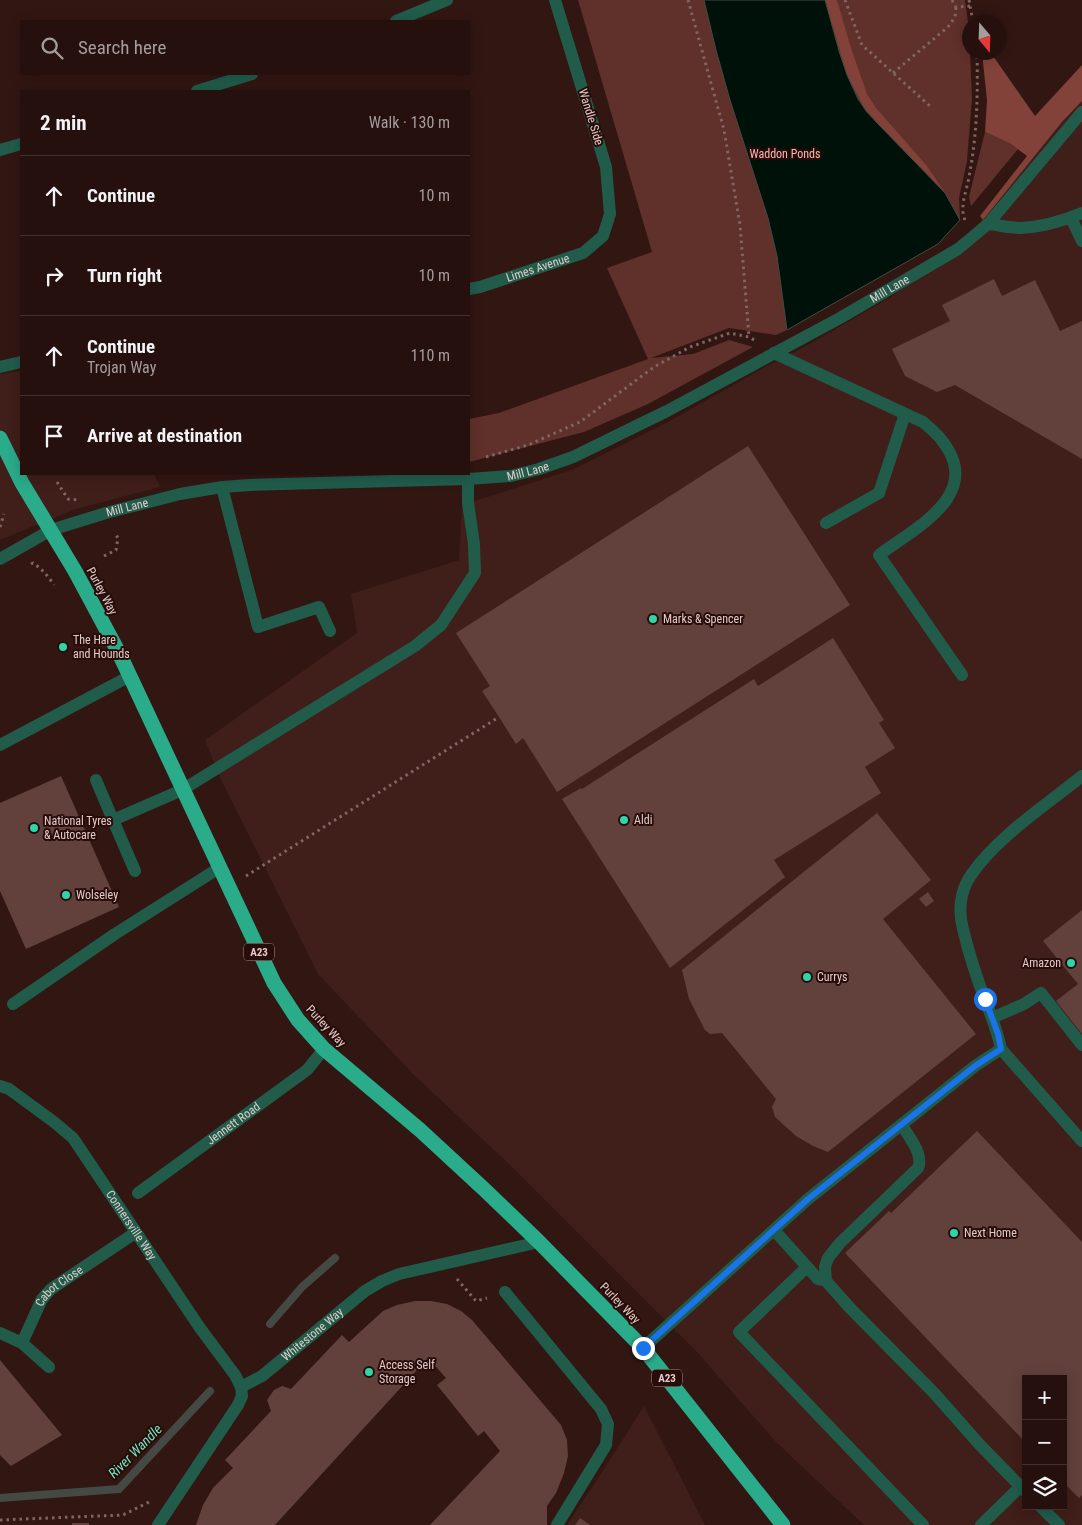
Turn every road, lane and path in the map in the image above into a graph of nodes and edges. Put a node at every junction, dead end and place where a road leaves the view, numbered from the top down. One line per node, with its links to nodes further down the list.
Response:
1 (447, 0): 10 (street)
2 (555, 0): 22 (street, Wandle Side)
3 (688, 0): 25 (path)
4 (845, 0): 12 (path)
5 (952, 0): 8 (path)
6 (969, 0): 7 (path)
7 (970, 6): 8 (path); 9 (path)
8 (956, 7): 12 (path)
9 (972, 15)
10 (398, 20)
11 (977, 60): 20 (path)
12 (893, 74): 15 (path)
13 (249, 75): 14 (street)
14 (201, 90)
15 (931, 107)
16 (1082, 112): 21 (street, Mill Lane)
17 (20, 144): 18 (street)
18 (0, 150)
19 (1076, 216): 21 (street); 23 (street)
20 (966, 220)
21 (988, 224): 26 (street, Mill Lane)
22 (603, 236): 24 (street, Limes Avenue)
23 (1082, 241)
24 (470, 289)
25 (749, 336): 26 (path); 31 (path)
26 (774, 354): 29 (street); 32 (street, Mill Lane)
27 (20, 362): 28 (street)
28 (0, 367)
29 (905, 414): 37 (street); 46 (street)
30 (0, 438): 39 (highway, Purley Way / A23)
31 (477, 459)
32 (468, 479): 34 (street, Mill Lane); 52 (street)
33 (57, 482): 35 (path)
34 (222, 487): 39 (street, Mill Lane); 45 (street)
35 (80, 500)
36 (4, 514): 38 (path)
37 (826, 523)
38 (0, 527)
39 (51, 530): 42 (street, Mill Lane); 47 (highway, Purley Way / A23)
40 (116, 535): 41 (path)
41 (104, 556)
42 (0, 559)
43 (26, 566): 44 (path)
44 (54, 585)
45 (330, 631)
46 (962, 675)
47 (130, 676): 49 (street); 52 (highway, Purley Way / A23)
48 (499, 718): 56 (path)
49 (0, 745)
50 (1082, 776): 58 (street)
51 (96, 780): 53 (street)
52 (182, 790): 53 (street); 54 (highway, Purley Way / A23)
53 (113, 820): 55 (street)
54 (219, 868): 56 (highway, Purley Way / A23); 57 (street)
55 (135, 871)
56 (228, 887): 60 (highway, Purley Way / A23)
57 (13, 1004)
58 (992, 1018): 59 (street); 61 (street)
59 (1082, 1045)
60 (324, 1049): 65 (street, Jennett Road); 68 (highway, Purley Way / A23)
61 (1001, 1049): 63 (street); 64 (street)
62 (0, 1086): 67 (street, Connersville Way)
63 (902, 1125): 66 (street); 71 (street)
64 (1082, 1141)
65 (138, 1193)
66 (774, 1230): 70 (street); 75 (street)
67 (135, 1233): 74 (street, Cabot Close); 77 (street, Connersville Way)
68 (539, 1242): 69 (street, Whitestone Way); 75 (highway, Purley Way / A23)
69 (454, 1261): 72 (path); 77 (street, Whitestone Way)
70 (807, 1267): 71 (street); 86 (street)
71 (826, 1281): 78 (street)
72 (505, 1292): 84 (street)
73 (0, 1333): 74 (street)
74 (22, 1343): 76 (street)
75 (643, 1348): 85 (highway, Purley Way / A23)
76 (49, 1367)
77 (242, 1387): 80 (street)
78 (1022, 1489)
79 (1022, 1491): 87 (street)
80 (176, 1496): 82 (path); 83 (street)
81 (1044, 1510): 88 (street)
82 (0, 1520)
83 (158, 1525)
84 (557, 1525)
85 (783, 1525)
86 (923, 1525)
87 (981, 1525)
88 (1059, 1525)

